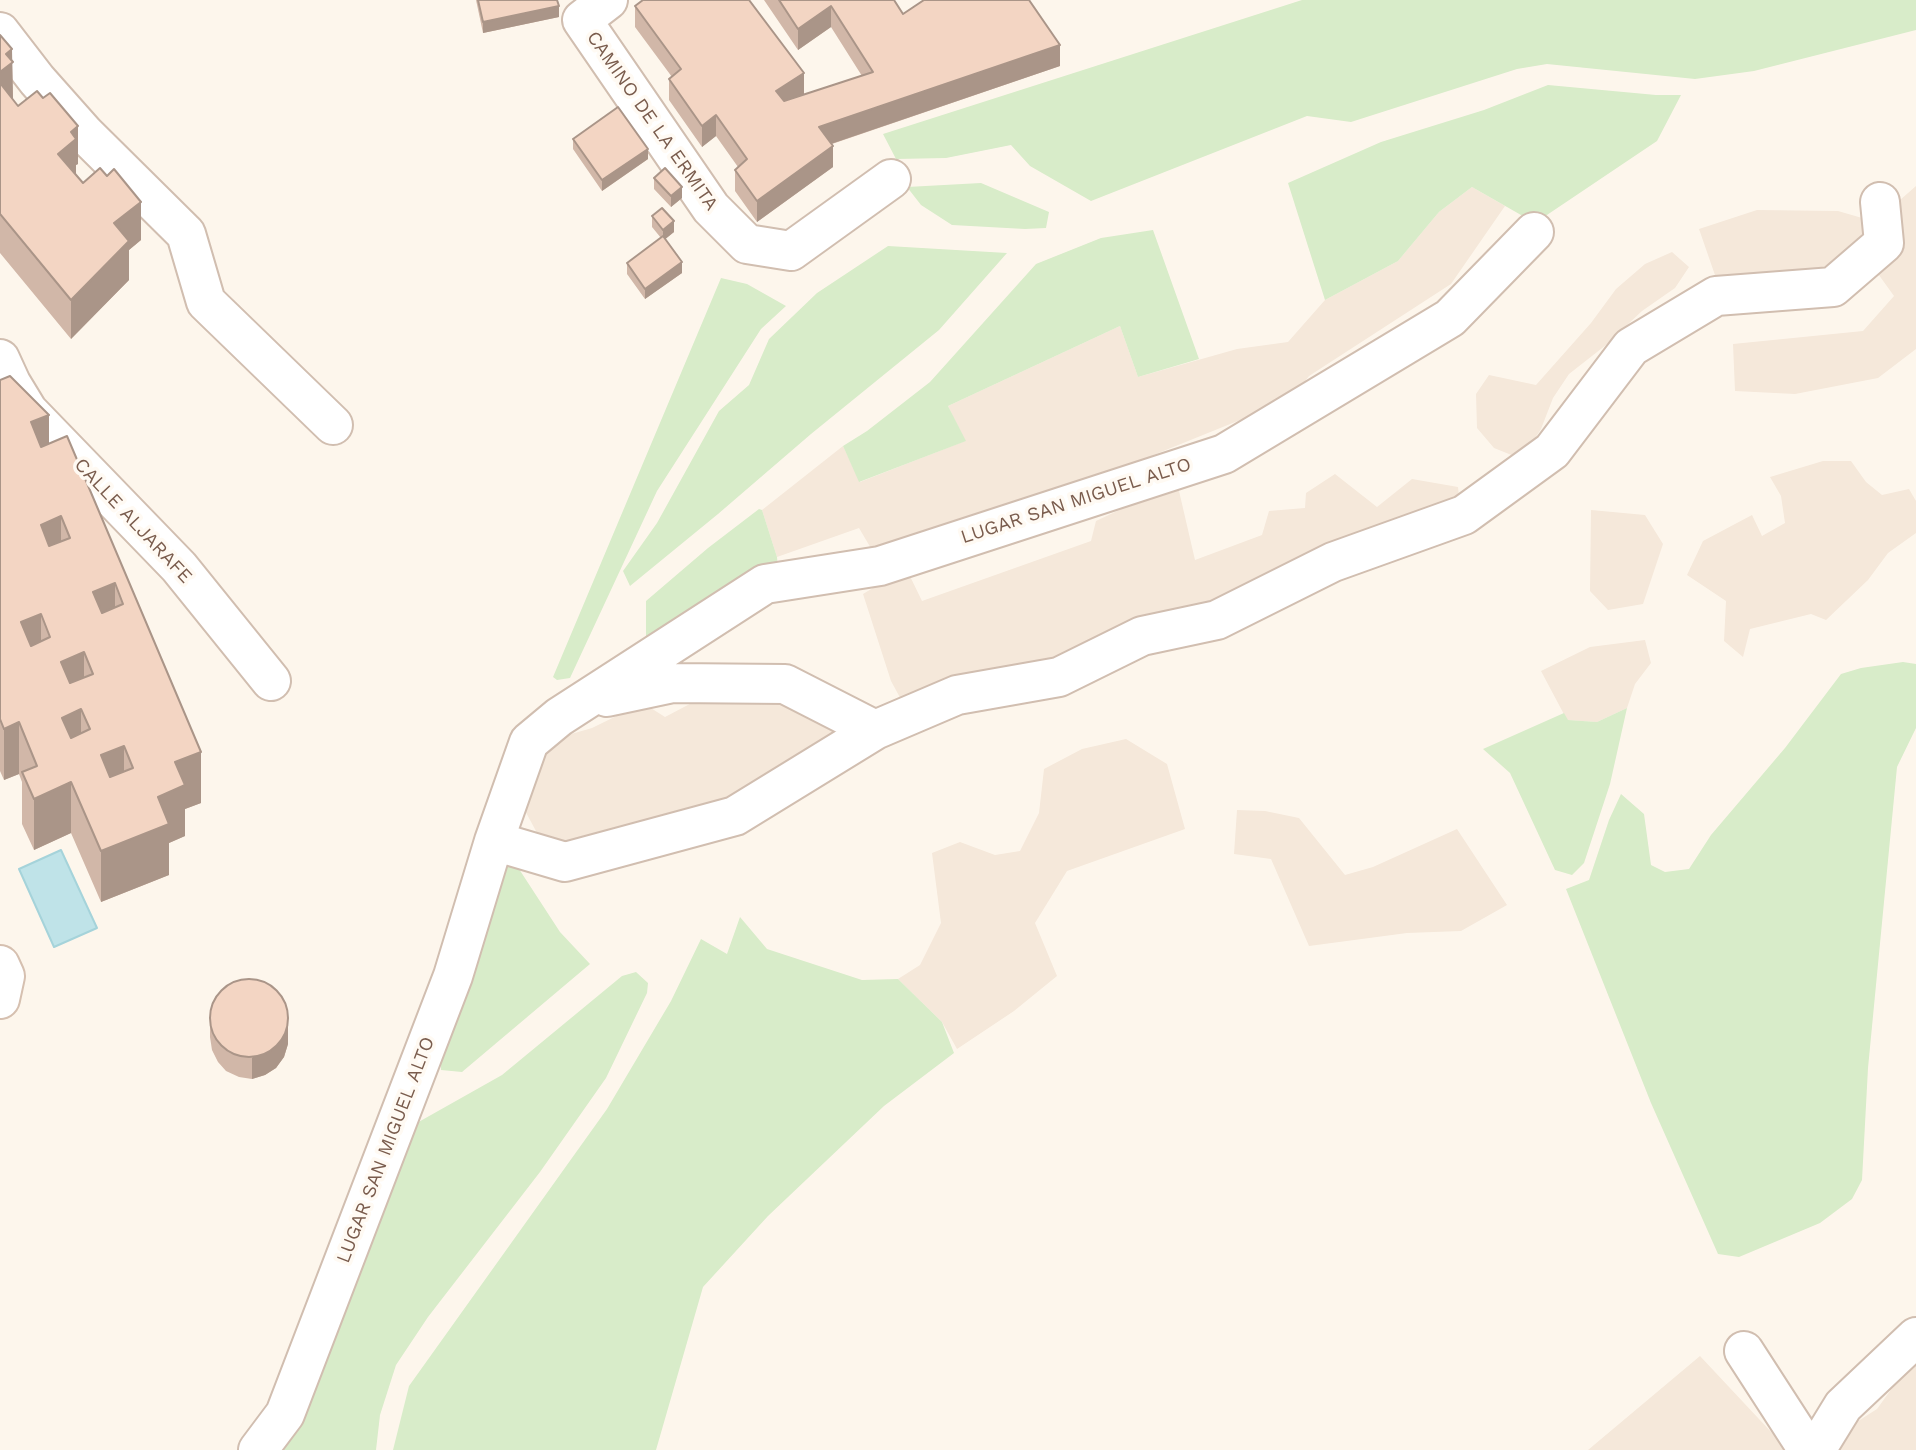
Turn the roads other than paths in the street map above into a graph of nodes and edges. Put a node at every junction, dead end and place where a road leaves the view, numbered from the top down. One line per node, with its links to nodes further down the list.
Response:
1 (608, 0): 3 (street, CAMINO DE LA ERMITA)
2 (0, 32): 7 (street)
3 (891, 179)
4 (1880, 202): 10 (street)
5 (1534, 232): 9 (street, LUGAR SAN MIGUEL ALTO)
6 (0, 359): 8 (street, CALLE ALJARAFE)
7 (333, 425)
8 (271, 681)
9 (584, 702): 10 (street, LUGAR SAN MIGUEL ALTO); 11 (street, LUGAR SAN MIGUEL ALTO)
10 (875, 730): 11 (street)
11 (494, 841): 16 (street, LUGAR SAN MIGUEL ALTO)
12 (0, 965): 13 (street)
13 (0, 999)
14 (1916, 1337): 18 (street)
15 (1744, 1351): 17 (street)
16 (258, 1450)
17 (1808, 1450)
18 (1816, 1450)

